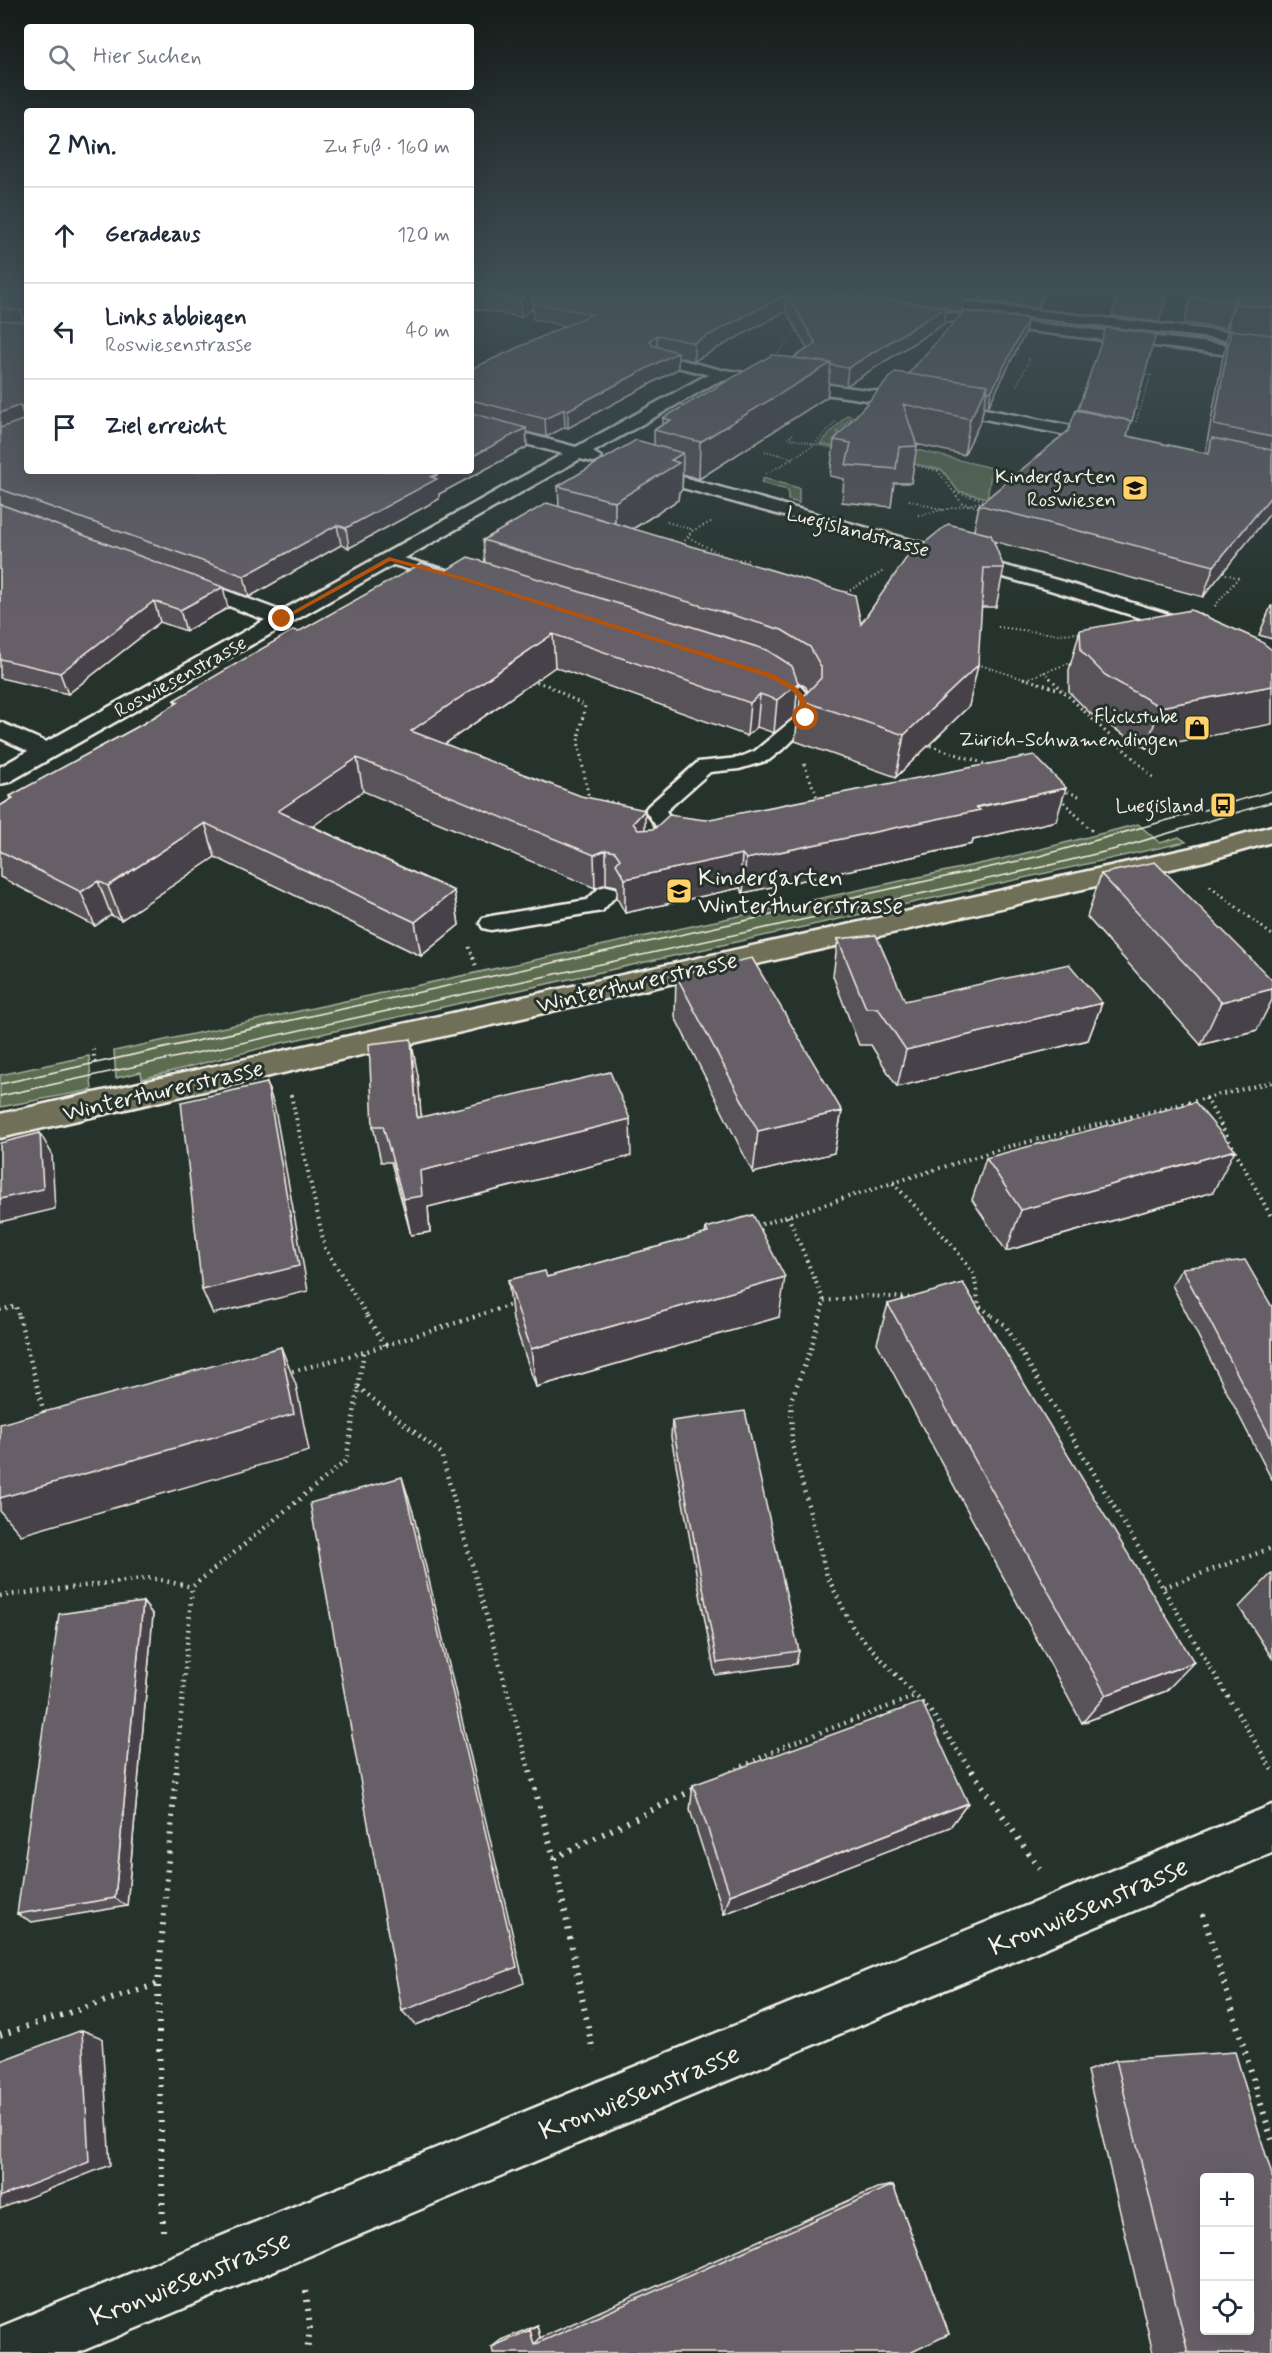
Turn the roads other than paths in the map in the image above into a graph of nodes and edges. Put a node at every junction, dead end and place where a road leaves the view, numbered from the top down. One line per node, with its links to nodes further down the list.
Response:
1 (680, 397): 5 (street, Roswiesenstrasse)
2 (887, 397): 4 (street, Roswiesenstrasse)
3 (474, 425): 5 (street, Luegislandstrasse)
4 (1126, 442)
5 (580, 454): 6 (street, Roswiesenstrasse); 10 (street, Luegislandstrasse)
6 (389, 559): 8 (lane); 9 (street, Roswiesenstrasse)
7 (163, 574): 9 (street)
8 (471, 581)
9 (282, 619): 13 (street, Roswiesenstrasse)
10 (1272, 667)
11 (748, 668): 16 (lane)
12 (0, 729): 13 (street)
13 (47, 751): 14 (street, Roswiesenstrasse)
14 (0, 777)
15 (1272, 834): 19 (main road, Winterthurerstrasse)
16 (646, 857)
17 (607, 893): 18 (lane)
18 (491, 923)
19 (0, 1126)
20 (1272, 1829): 21 (street, Kronwiesenstrasse)
21 (7, 2353)

